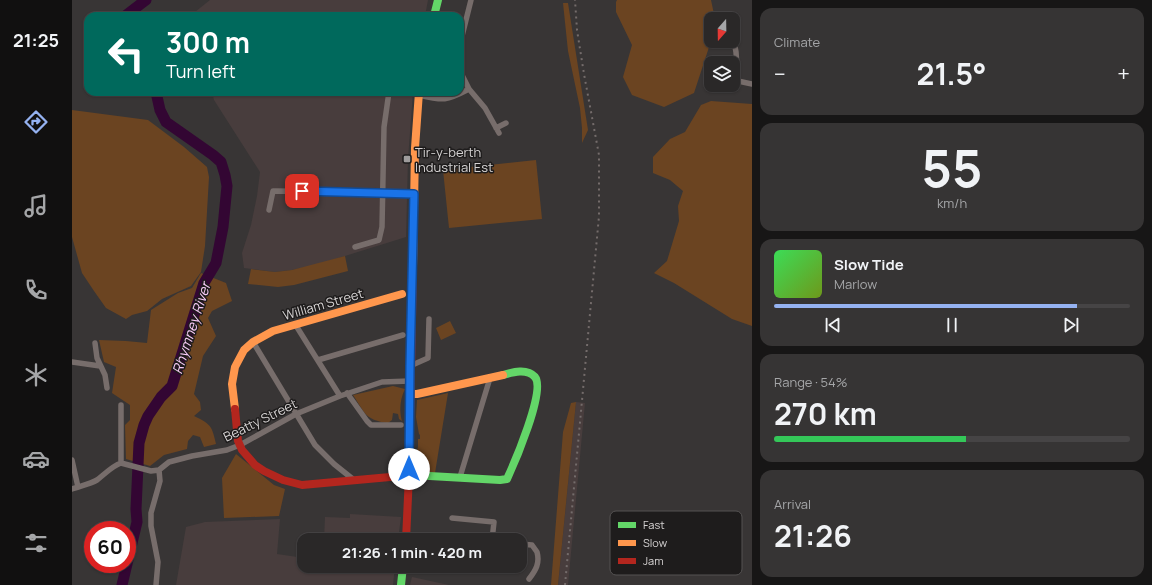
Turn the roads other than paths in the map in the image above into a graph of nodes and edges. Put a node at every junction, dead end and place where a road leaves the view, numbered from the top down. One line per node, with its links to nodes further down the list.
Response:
1 (438, 0): 3 (street)
2 (471, 0): 4 (street)
3 (435, 12)
4 (464, 28)
5 (735, 48): 7 (street)
6 (464, 79): 8 (street)
7 (752, 84)
8 (469, 89): 9 (street); 14 (street)
9 (464, 92)
10 (388, 96): 15 (street)
11 (419, 96): 16 (street)
12 (425, 96): 13 (street)
13 (455, 96)
14 (506, 123)
15 (382, 192): 16 (street); 17 (street); 18 (street)
16 (414, 194): 28 (street)
17 (269, 210)
18 (354, 247)
19 (402, 294): 21 (street, William Street)
20 (430, 318): 28 (street)
21 (295, 324): 24 (street, William Street); 25 (street)
22 (403, 335): 25 (street)
23 (96, 342): 27 (street)
24 (253, 342): 36 (street); 38 (street, William Street)
25 (318, 360): 34 (street)
26 (72, 362): 27 (street)
27 (100, 366): 31 (street)
28 (410, 366): 30 (street)
29 (490, 378): 33 (street); 43 (street); 43 (street)
30 (410, 381): 32 (street, Beatty Street); 33 (street)
31 (107, 388)
32 (347, 393): 34 (street, Beatty Street); 37 (street)
33 (410, 394): 42 (street)
34 (340, 396): 36 (street, Beatty Street)
35 (121, 406): 40 (street)
36 (296, 414): 38 (street, Beatty Street); 44 (street)
37 (401, 425)
38 (240, 445): 41 (street, Beatty Street); 44 (street)
39 (72, 460): 45 (street)
40 (123, 463): 41 (street, Beatty Street); 45 (street)
41 (159, 470): 52 (street)
42 (409, 475): 43 (street); 44 (street); 47 (street)
43 (460, 477)
44 (354, 480)
45 (75, 488)
46 (452, 518): 48 (street)
47 (406, 533)
48 (493, 533)
49 (527, 545): 51 (street)
50 (402, 573): 53 (street)
51 (529, 579)
52 (156, 585)
53 (401, 585)

